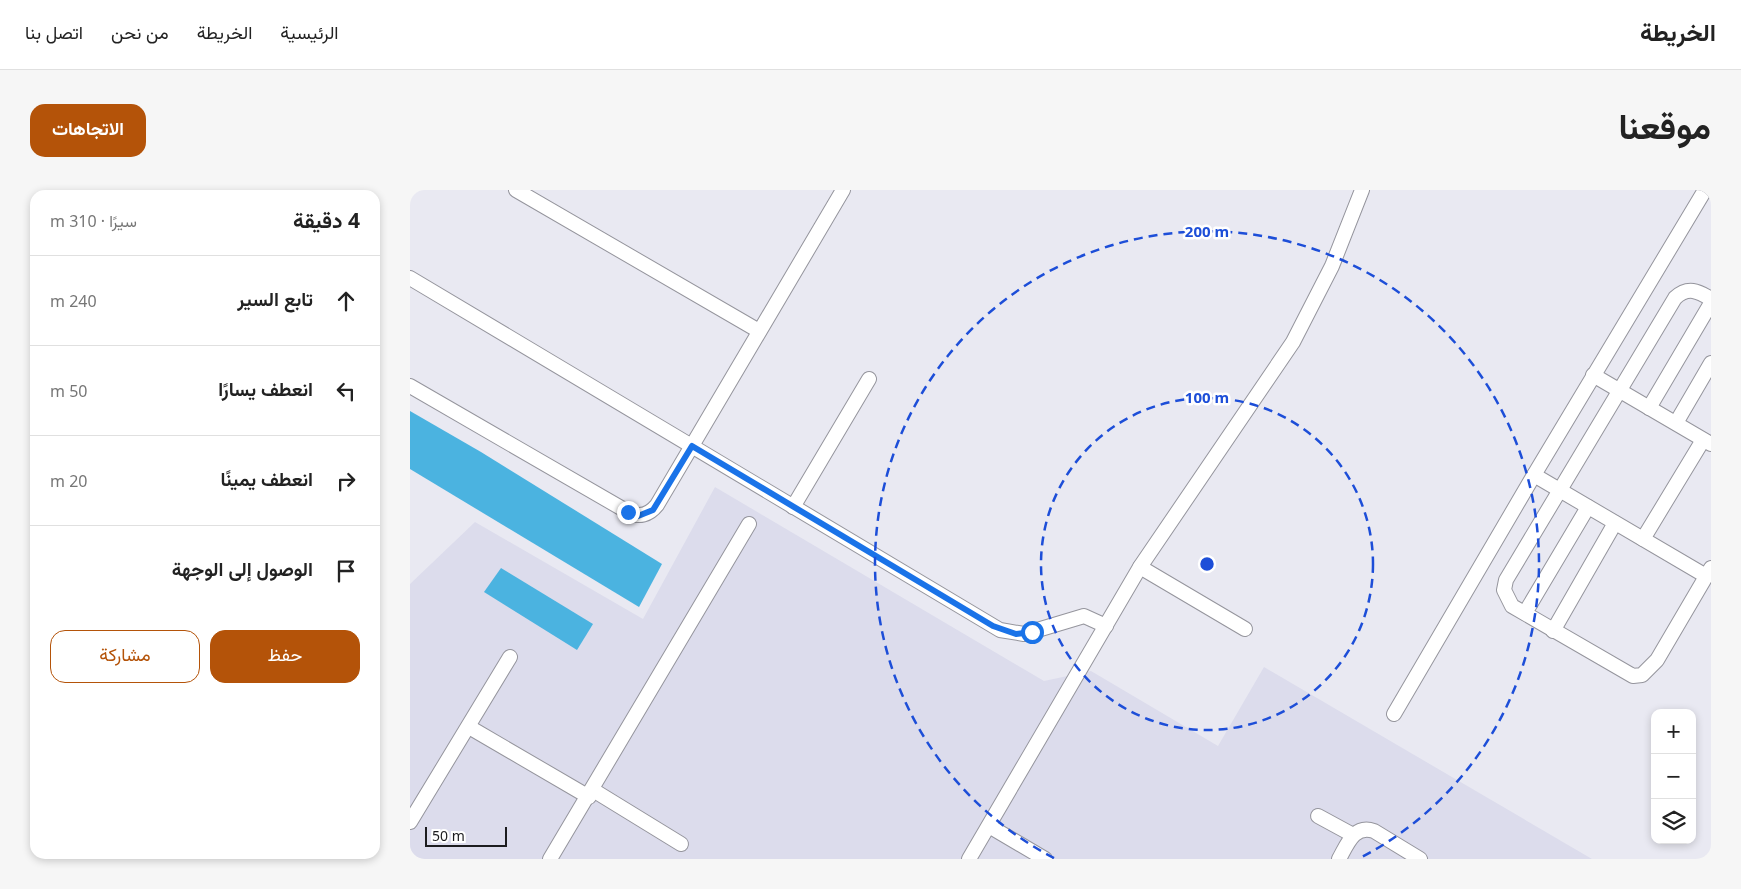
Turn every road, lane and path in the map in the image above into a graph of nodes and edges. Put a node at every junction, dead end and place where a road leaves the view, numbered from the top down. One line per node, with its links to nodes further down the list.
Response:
1 (516, 190): 8 (street)
2 (843, 190): 8 (street)
3 (1362, 190): 25 (street)
4 (1705, 190): 10 (street)
5 (410, 278): 17 (street)
6 (1711, 299): 13 (street)
7 (1711, 303): 14 (street)
8 (759, 331): 17 (street)
9 (1711, 363): 15 (street)
10 (1593, 375): 13 (street); 18 (street)
11 (869, 379): 20 (street)
12 (410, 386): 17 (street)
13 (1621, 391): 14 (street); 19 (street)
14 (1650, 408): 15 (street)
15 (1676, 423): 16 (street)
16 (1707, 442): 24 (street)
17 (692, 446): 20 (street)
18 (1534, 475): 19 (street); 32 (street)
19 (1561, 491): 21 (street); 27 (street)
20 (793, 507): 28 (street)
21 (1588, 507): 22 (street); 27 (street)
22 (1615, 522): 24 (street); 30 (street)
23 (749, 524): 34 (street)
24 (1643, 539): 26 (street)
25 (1140, 567): 28 (street); 29 (street)
26 (1709, 572): 30 (street)
27 (1524, 613): 30 (street)
28 (1106, 626): 37 (street)
29 (1246, 629)
30 (1553, 630)
31 (510, 657): 33 (street)
32 (1394, 714)
33 (469, 727): 34 (street); 36 (street)
34 (591, 794): 39 (street); 40 (street)
35 (1318, 816): 38 (street)
36 (410, 822)
37 (989, 826): 41 (street); 42 (street)
38 (1353, 835): 43 (street); 44 (street)
39 (681, 844)
40 (550, 859)
41 (969, 859)
42 (1045, 859)
43 (1339, 859)
44 (1420, 859)

